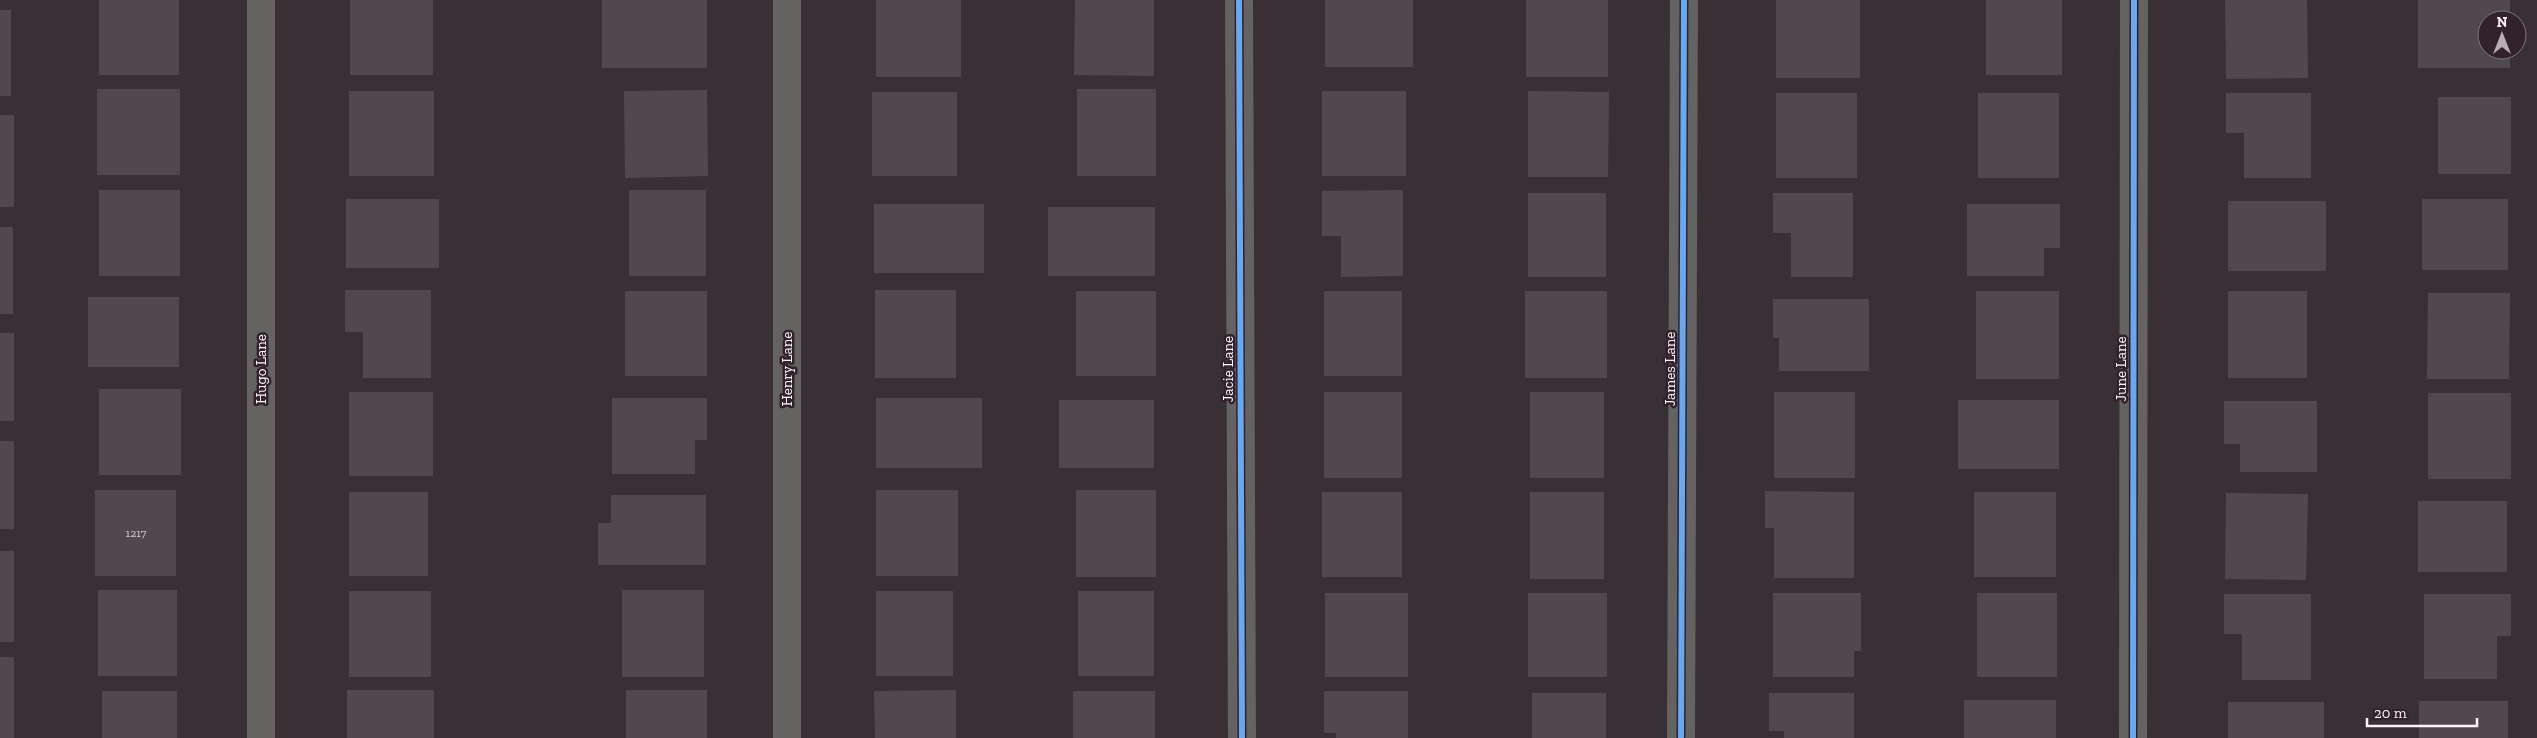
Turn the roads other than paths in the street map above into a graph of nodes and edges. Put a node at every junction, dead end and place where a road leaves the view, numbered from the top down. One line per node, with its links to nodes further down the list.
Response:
1 (261, 0): 6 (street, Hugo Lane)
2 (788, 0): 7 (street, Henry Lane)
3 (1239, 0): 8 (street, Jacie Lane)
4 (1684, 0): 9 (street, James Lane)
5 (2134, 0): 10 (street, June Lane)
6 (261, 738)
7 (787, 738)
8 (1242, 738)
9 (1681, 738)
10 (2133, 738)

